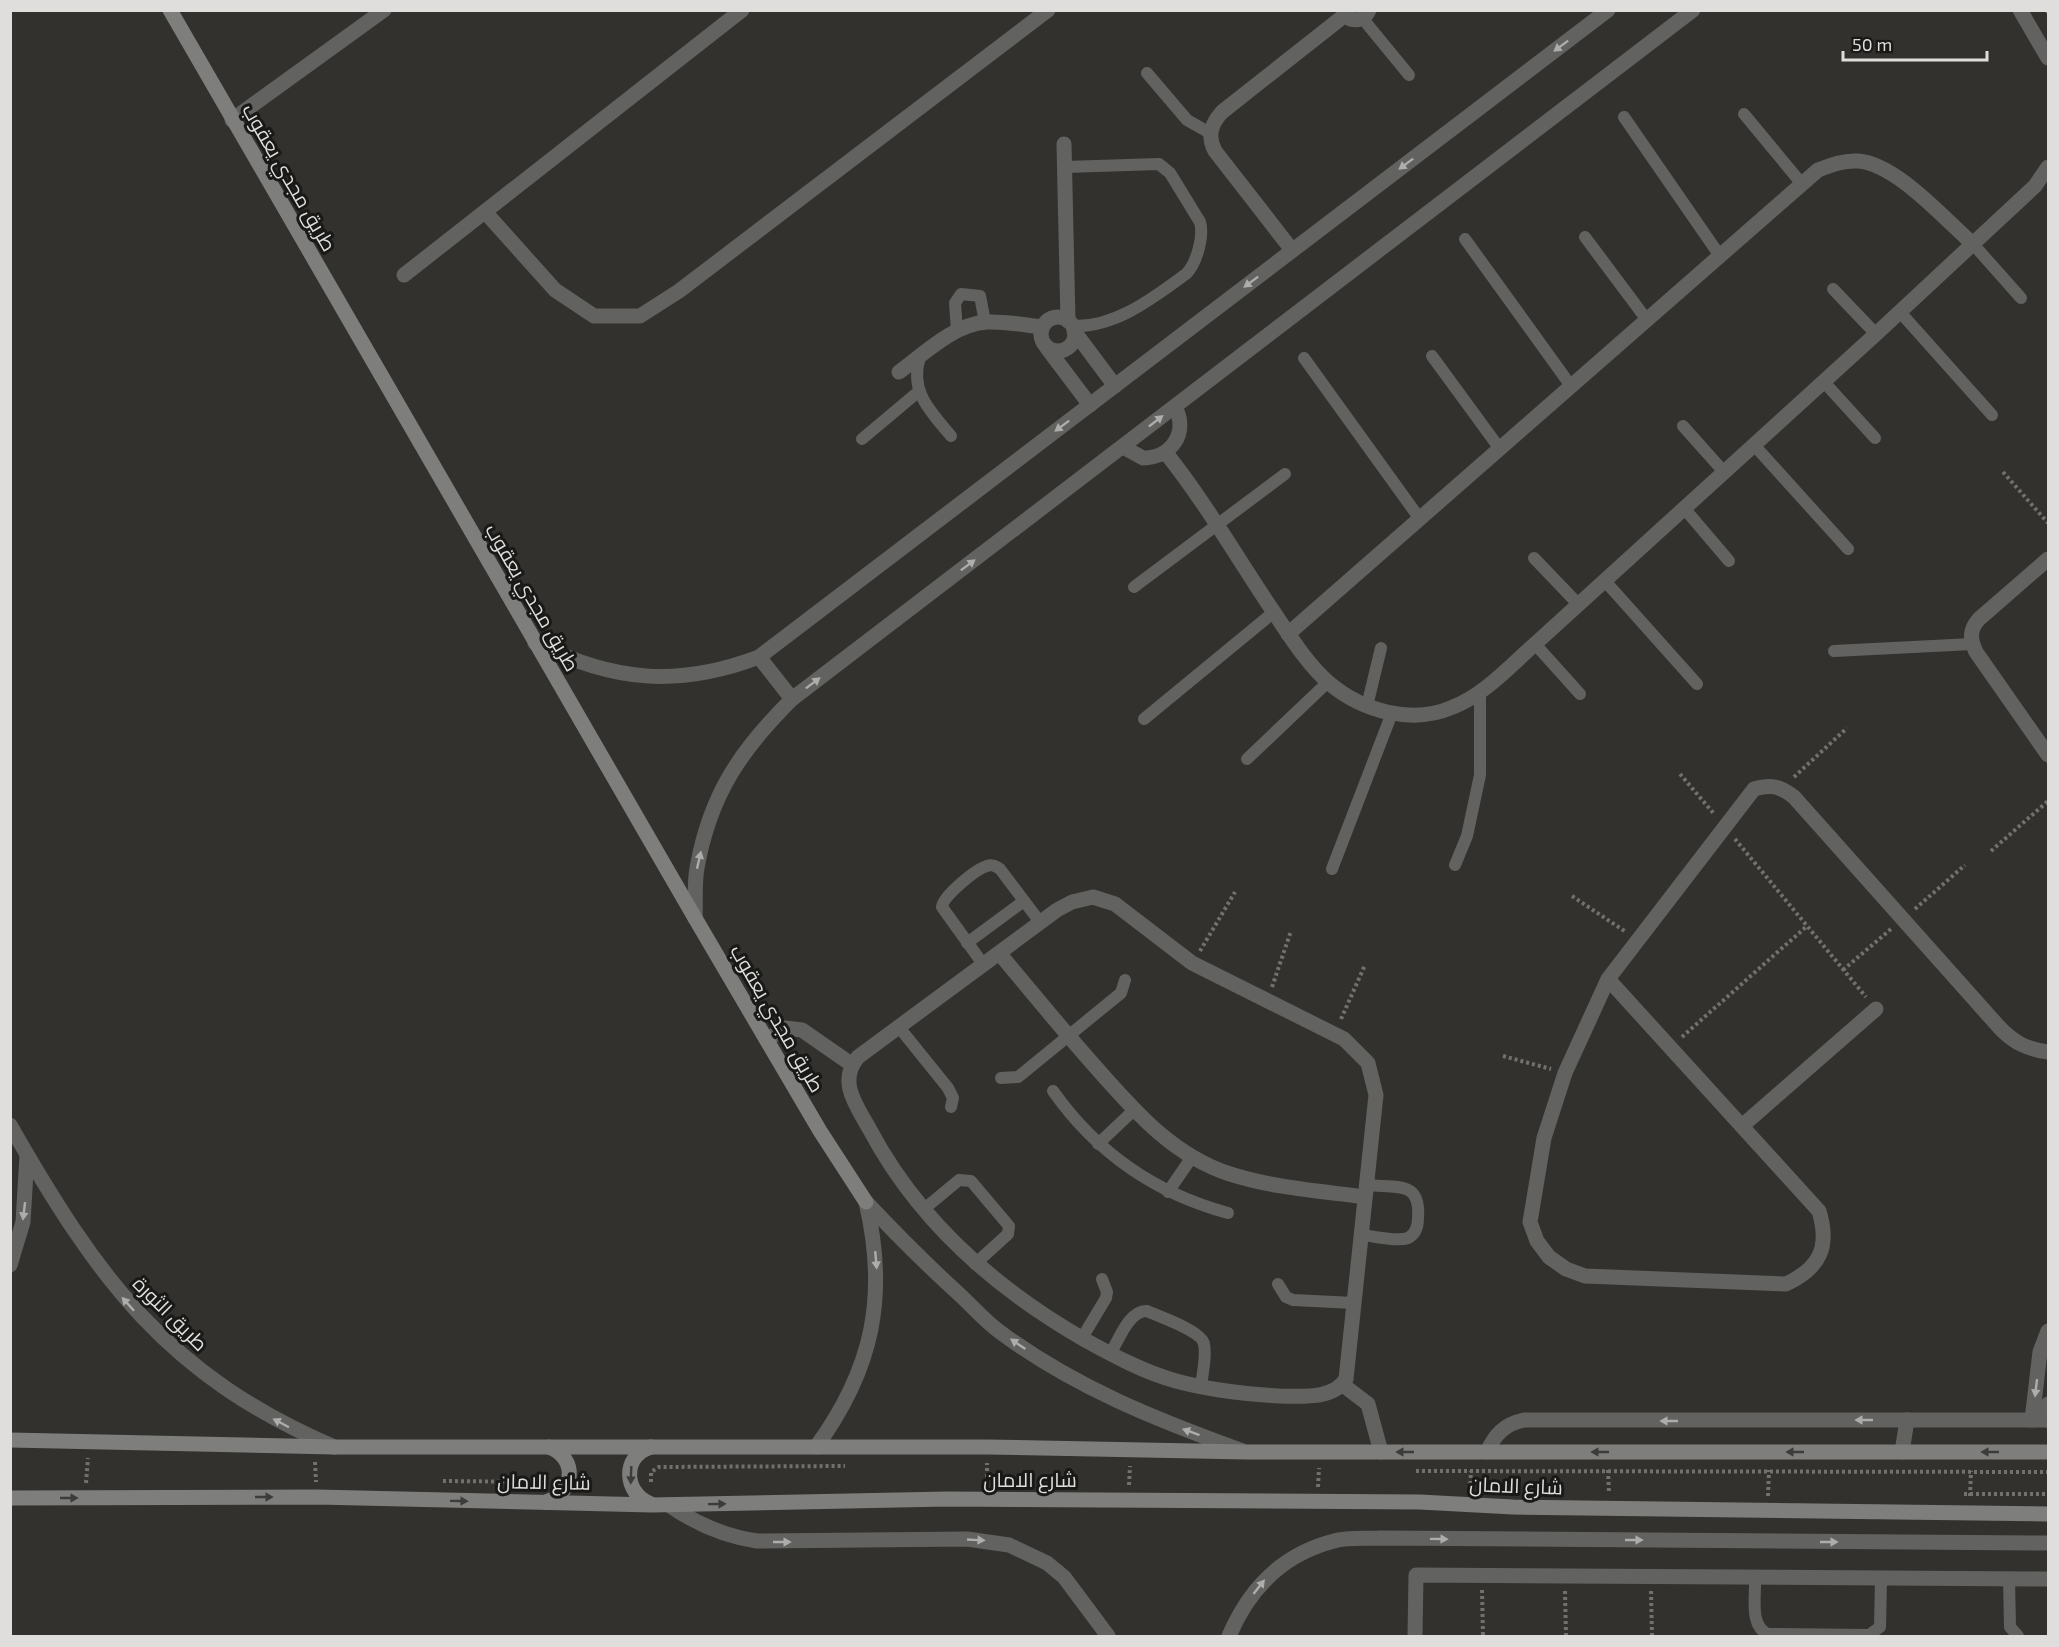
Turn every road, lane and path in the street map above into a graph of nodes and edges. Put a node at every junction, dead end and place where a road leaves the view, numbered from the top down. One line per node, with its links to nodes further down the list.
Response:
1 (170, 10): 15 (street, طريق مجدي يعقوب)
2 (384, 10): 15 (street)
3 (742, 10): 22 (street)
4 (1048, 10): 22 (street)
5 (1608, 10): 26 (street, one-way to 26)
6 (1693, 10): 48 (street)
7 (2020, 10): 10 (street)
8 (1344, 13): 9 (street); 16 (street)
9 (1366, 15): 12 (lane)
10 (2049, 58)
11 (1147, 73): 16 (lane)
12 (1409, 75)
13 (1744, 114): 21 (lane)
14 (1624, 117): 27 (lane)
15 (232, 120): 74 (street, طريق مجدي يعقوب)
16 (1210, 133): 26 (street)
17 (1064, 144): 18 (street)
18 (1065, 167): 34 (street); 34 (lane)
19 (2049, 167): 20 (street)
20 (2044, 180): 25 (street)
21 (1803, 184): 25 (street); 27 (street)
22 (486, 213): 28 (street)
23 (1585, 237): 32 (lane)
24 (1465, 239): 45 (lane)
25 (1973, 244): 30 (lane); 31 (street)
26 (1292, 250): 44 (street, one-way to 44)
27 (1720, 256): 32 (street)
28 (404, 275)
29 (1833, 289): 37 (lane)
30 (2021, 298)
31 (1900, 312): 37 (street); 49 (lane)
32 (1647, 320): 45 (street)
33 (985, 322): 35 (street); 36 (street); 36 (lane)
34 (1072, 326): 35 (street); 38 (street); 44 (street)
35 (1042, 327): 38 (street)
36 (957, 331): 40 (street)
37 (1876, 334): 43 (street)
38 (1047, 348): 47 (street)
39 (1432, 356): 56 (lane)
40 (920, 357): 42 (street); 46 (lane)
41 (1304, 358): 62 (lane)
42 (899, 372)
43 (1824, 382): 52 (lane); 54 (street)
44 (1115, 386): 47 (street)
45 (1571, 386): 56 (street)
46 (918, 392): 51 (lane); 53 (lane)
47 (1090, 405): 79 (street, one-way to 79)
48 (1175, 407): 55 (street, one-way to 48); 57 (street)
49 (1992, 415)
50 (1683, 426): 58 (lane)
51 (951, 436)
52 (1875, 438)
53 (862, 439)
54 (1754, 445): 58 (street); 65 (lane)
55 (1123, 447): 57 (street); 84 (street, one-way to 55)
56 (1500, 449): 62 (street)
57 (1166, 453): 64 (street)
58 (1724, 472): 61 (street)
59 (2003, 472): 63 (path)
60 (1285, 474): 64 (lane)
61 (1684, 508): 68 (lane); 69 (street)
62 (1420, 519): 73 (street)
63 (2049, 523)
64 (1215, 526): 70 (lane); 72 (street)
65 (1848, 549)
66 (1534, 558): 71 (lane)
67 (2049, 559): 76 (street)
68 (1729, 561)
69 (1605, 581): 71 (street); 81 (lane)
70 (1134, 586)
71 (1579, 604): 75 (street)
72 (1274, 612): 73 (street); 87 (lane)
73 (1288, 633): 80 (street)
74 (536, 643): 79 (street); 101 (street, طريق مجدي يعقوب)
75 (1535, 644): 82 (street); 83 (lane)
76 (1972, 644): 78 (lane); 89 (street)
77 (1381, 648): 85 (lane)
78 (1834, 651)
79 (759, 657): 84 (street)
80 (1328, 682): 85 (street); 90 (lane)
81 (1696, 684)
82 (1480, 694): 86 (street); 96 (lane)
83 (1580, 694)
84 (792, 699): 101 (street, one-way to 84)
85 (1367, 706): 86 (street)
86 (1392, 713): 97 (lane)
87 (1144, 719)
88 (1847, 728): 92 (path)
89 (2049, 755)
90 (1247, 759)
91 (1680, 774): 94 (path)
92 (1782, 788): 94 (street); 120 (street)
93 (2049, 801): 95 (path)
94 (1725, 827): 103 (path); 105 (street)
95 (1991, 851)
96 (1455, 866)
97 (1332, 869)
98 (1234, 892): 108 (path)
99 (1572, 896): 105 (path)
100 (1024, 901): 102 (lane); 106 (lane); 106 (lane)
101 (695, 918): 118 (street, طريق مجدي يعقوب)
102 (1040, 922): 107 (street); 108 (street)
103 (1807, 926): 114 (path); 119 (path)
104 (1291, 931): 113 (path)
105 (1638, 940): 111 (street)
106 (967, 943): 109 (lane)
107 (999, 952): 109 (street); 117 (street)
108 (1192, 963): 113 (street)
109 (983, 964): 115 (street)
110 (1365, 965): 116 (path)
111 (1608, 979): 119 (street); 123 (street)
112 (1125, 980): 117 (lane)
113 (1268, 1002): 116 (street)
114 (1876, 1008): 129 (street)
115 (898, 1026): 122 (street); 126 (lane)
116 (1334, 1034): 133 (street)
117 (1068, 1036): 124 (lane); 127 (street)
118 (767, 1040): 122 (street); 135 (street, طريق مجدي يعقوب)
119 (1671, 1048): 129 (street)
120 (2049, 1052)
121 (1503, 1056): 123 (path)
122 (851, 1064): 136 (street)
123 (1565, 1072): 129 (street)
124 (1001, 1078)
125 (1053, 1091): 130 (lane)
126 (951, 1107)
127 (1134, 1110): 130 (lane); 132 (street)
128 (10, 1125): 131 (street, طريق الثورة)
129 (1742, 1126)
130 (1098, 1144): 134 (lane)
131 (27, 1155): 140 (street, one-way to 140); 156 (street, طريق الثورة, one-way to 131)
132 (1192, 1157): 133 (street); 134 (lane)
133 (1366, 1191): 138 (street); 138 (lane)
134 (1168, 1192): 137 (lane)
135 (866, 1202): 157 (street, طريق مجدي يعقوب, one-way to 157); 161 (street, طريق مجدي يعقوب, one-way to 135)
136 (924, 1209): 139 (street); 139 (lane)
137 (1228, 1214)
138 (1361, 1235): 143 (street)
139 (975, 1264): 145 (street)
140 (10, 1265)
141 (1102, 1279): 145 (lane)
142 (1278, 1284): 143 (lane)
143 (1354, 1303): 147 (street)
144 (2048, 1334): 151 (street, one-way to 151)
145 (1082, 1338): 146 (street)
146 (1110, 1354): 148 (street); 148 (lane)
147 (1342, 1385): 148 (street); 163 (street)
148 (1201, 1388)
149 (2049, 1404): 151 (street)
150 (1907, 1420): 151 (street); 164 (street, one-way to 164); 167 (street)
151 (2042, 1420)
152 (10, 1440): 159 (street, شارع الامان)
153 (315, 1446): 156 (street, شارع الامان); 159 (street, شارع الامان); 189 (path)
154 (548, 1446): 155 (street, شارع الامان); 156 (street, شارع الامان); 217 (street)
155 (654, 1446): 157 (street, شارع الامان); 218 (street, one-way to 218)
156 (334, 1447)
157 (816, 1447): 158 (street, شارع الامان)
158 (987, 1448): 160 (street, شارع الامان); 173 (path)
159 (88, 1449): 170 (path); 171 (path); 192 (path)
160 (1130, 1450): 161 (street, شارع الامان); 177 (path)
161 (1246, 1452): 162 (street, شارع الامان)
162 (1320, 1452): 163 (street, شارع الامان); 180 (path)
163 (1381, 1452): 164 (street, شارع الامان, one-way to 163)
164 (1480, 1452): 165 (street, شارع الامان, one-way to 164); 183 (path)
165 (1608, 1452): 166 (street, شارع الامان); 187 (path)
166 (1770, 1452): 167 (street, شارع الامان, one-way to 166); 184 (path)
167 (1902, 1452): 168 (street, شارع الامان)
168 (1972, 1452): 169 (street, شارع الامان, one-way to 168); 185 (path)
169 (2049, 1452)
170 (76, 1457)
171 (100, 1457)
172 (975, 1465): 173 (path)
173 (987, 1465): 175 (path); 215 (path)
174 (847, 1466): 196 (path)
175 (999, 1466)
176 (1118, 1468): 177 (path)
177 (1130, 1468): 178 (path); 216 (path)
178 (1141, 1468)
179 (1307, 1469): 180 (path)
180 (1319, 1469): 181 (path); 210 (path)
181 (1331, 1469)
182 (1413, 1471): 183 (path)
183 (1471, 1472): 187 (path); 212 (path)
184 (1769, 1472): 185 (path); 187 (path); 205 (path)
185 (1971, 1472): 186 (path); 208 (path)
186 (2049, 1472)
187 (1608, 1473): 202 (path)
188 (304, 1479): 189 (path)
189 (316, 1479): 190 (path); 211 (path)
190 (328, 1479)
191 (76, 1480): 192 (path)
192 (87, 1480): 193 (path); 214 (path)
193 (98, 1480)
194 (432, 1481): 195 (path)
195 (553, 1481)
196 (658, 1487)
197 (1306, 1489): 210 (path)
198 (1330, 1489): 210 (path)
199 (1458, 1489): 212 (path)
200 (1481, 1490): 212 (path)
201 (1597, 1491): 202 (path)
202 (1609, 1491): 203 (path); 220 (path)
203 (1620, 1491)
204 (1757, 1493): 205 (path)
205 (1768, 1493): 206 (path); 221 (path)
206 (1780, 1493)
207 (1959, 1494): 208 (path)
208 (1970, 1494): 209 (path); 222 (path)
209 (2049, 1494)
210 (1318, 1495): 212 (street, شارع الامان); 216 (street, شارع الامان)
211 (317, 1497): 214 (street, شارع الامان, one-way to 211); 217 (street, شارع الامان, one-way to 217)
212 (1469, 1497): 220 (street, شارع الامان)
213 (10, 1498): 214 (street, شارع الامان, one-way to 214)
214 (86, 1498)
215 (987, 1500): 216 (street, شارع الامان); 219 (street, شارع الامان, one-way to 215)
216 (1129, 1501)
217 (546, 1502): 218 (street, شارع الامان)
218 (652, 1505): 219 (street, شارع الامان)
219 (669, 1505): 232 (street, one-way to 232)
220 (1609, 1508): 221 (street, شارع الامان)
221 (1768, 1510): 222 (street, شارع الامان)
222 (1970, 1513): 223 (street, شارع الامان)
223 (2049, 1514)
224 (2049, 1543): 233 (street, one-way to 224)
225 (1482, 1578): 226 (street); 234 (street); 235 (path)
226 (1565, 1578): 227 (street); 236 (path)
227 (1651, 1578): 228 (street); 237 (path)
228 (1755, 1578): 229 (street); 229 (lane)
229 (1881, 1578): 230 (street)
230 (2009, 1579): 231 (street); 238 (lane)
231 (2049, 1579)
232 (1108, 1636)
233 (1229, 1636)
234 (1415, 1636)
235 (1483, 1636)
236 (1566, 1636)
237 (1652, 1636)
238 (2018, 1636)

